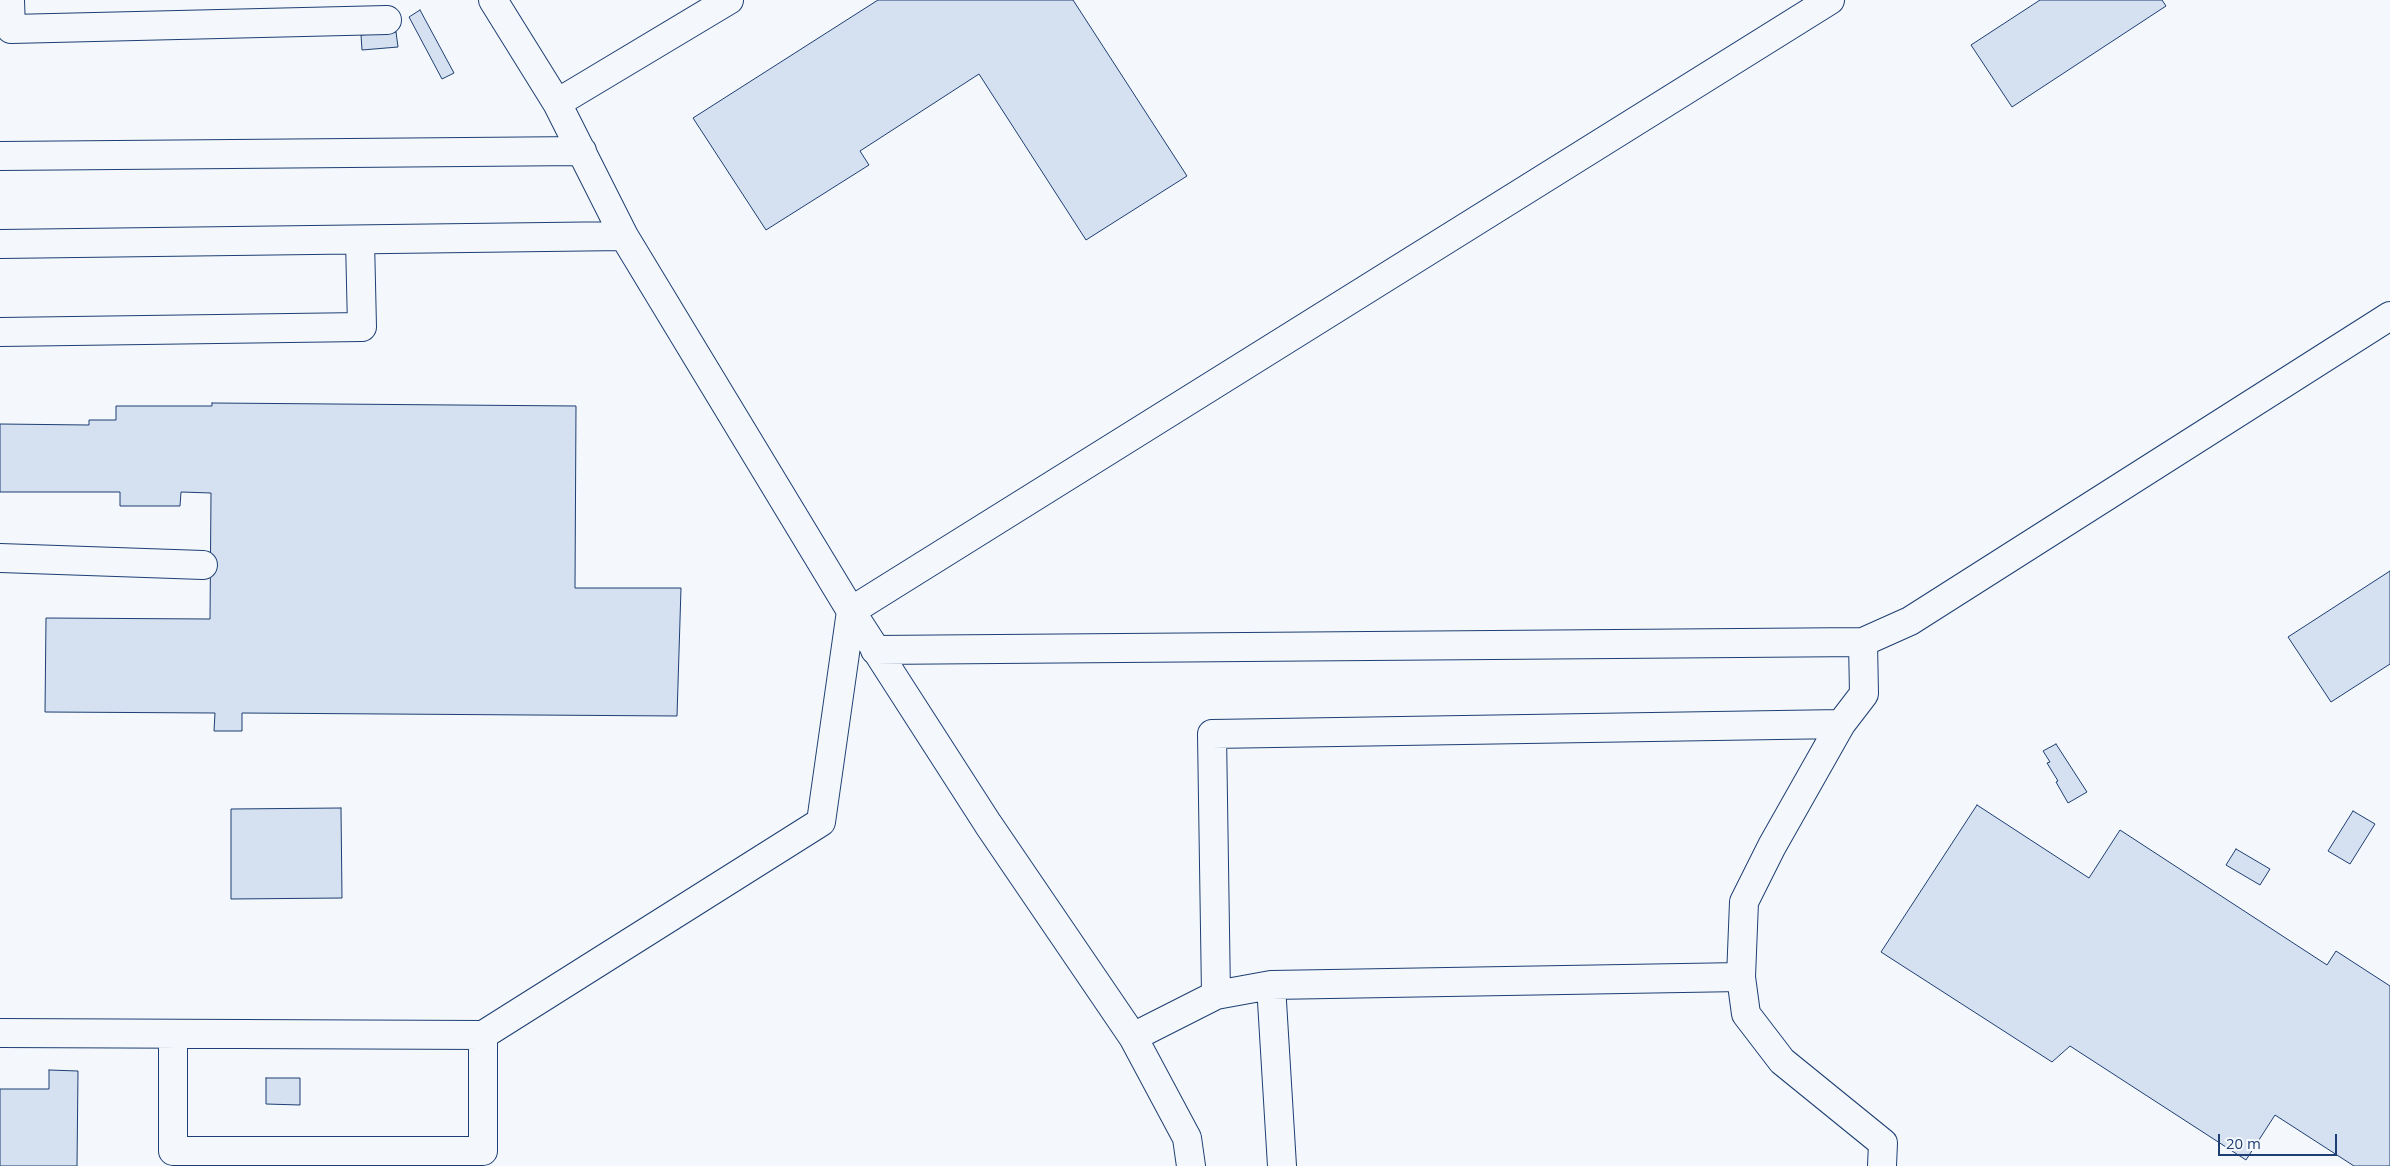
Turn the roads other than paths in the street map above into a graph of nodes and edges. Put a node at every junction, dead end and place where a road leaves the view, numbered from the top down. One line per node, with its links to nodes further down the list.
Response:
1 (10, 0): 5 (lane)
2 (729, 0): 6 (lane)
3 (1830, 0): 16 (lane)
4 (495, 1): 6 (lane)
5 (387, 20)
6 (557, 102): 7 (lane)
7 (582, 151): 8 (lane); 9 (lane)
8 (0, 156)
9 (624, 236): 10 (lane); 16 (lane)
10 (360, 240): 11 (lane); 13 (lane)
11 (0, 244)
12 (2390, 316): 17 (lane)
13 (0, 332)
14 (0, 558): 15 (lane)
15 (203, 565)
16 (851, 612): 18 (lane); 25 (lane)
17 (1862, 642): 18 (lane); 19 (lane)
18 (875, 650): 26 (lane)
19 (1841, 724): 20 (lane); 22 (lane)
20 (1741, 977): 21 (lane); 29 (lane)
21 (1271, 985): 22 (lane); 28 (lane)
22 (1216, 995): 26 (lane)
23 (0, 1033): 24 (lane)
24 (173, 1035): 25 (lane); 25 (lane)
25 (483, 1035)
26 (1133, 1037): 27 (lane)
27 (1191, 1166)
28 (1282, 1166)
29 (1882, 1166)

